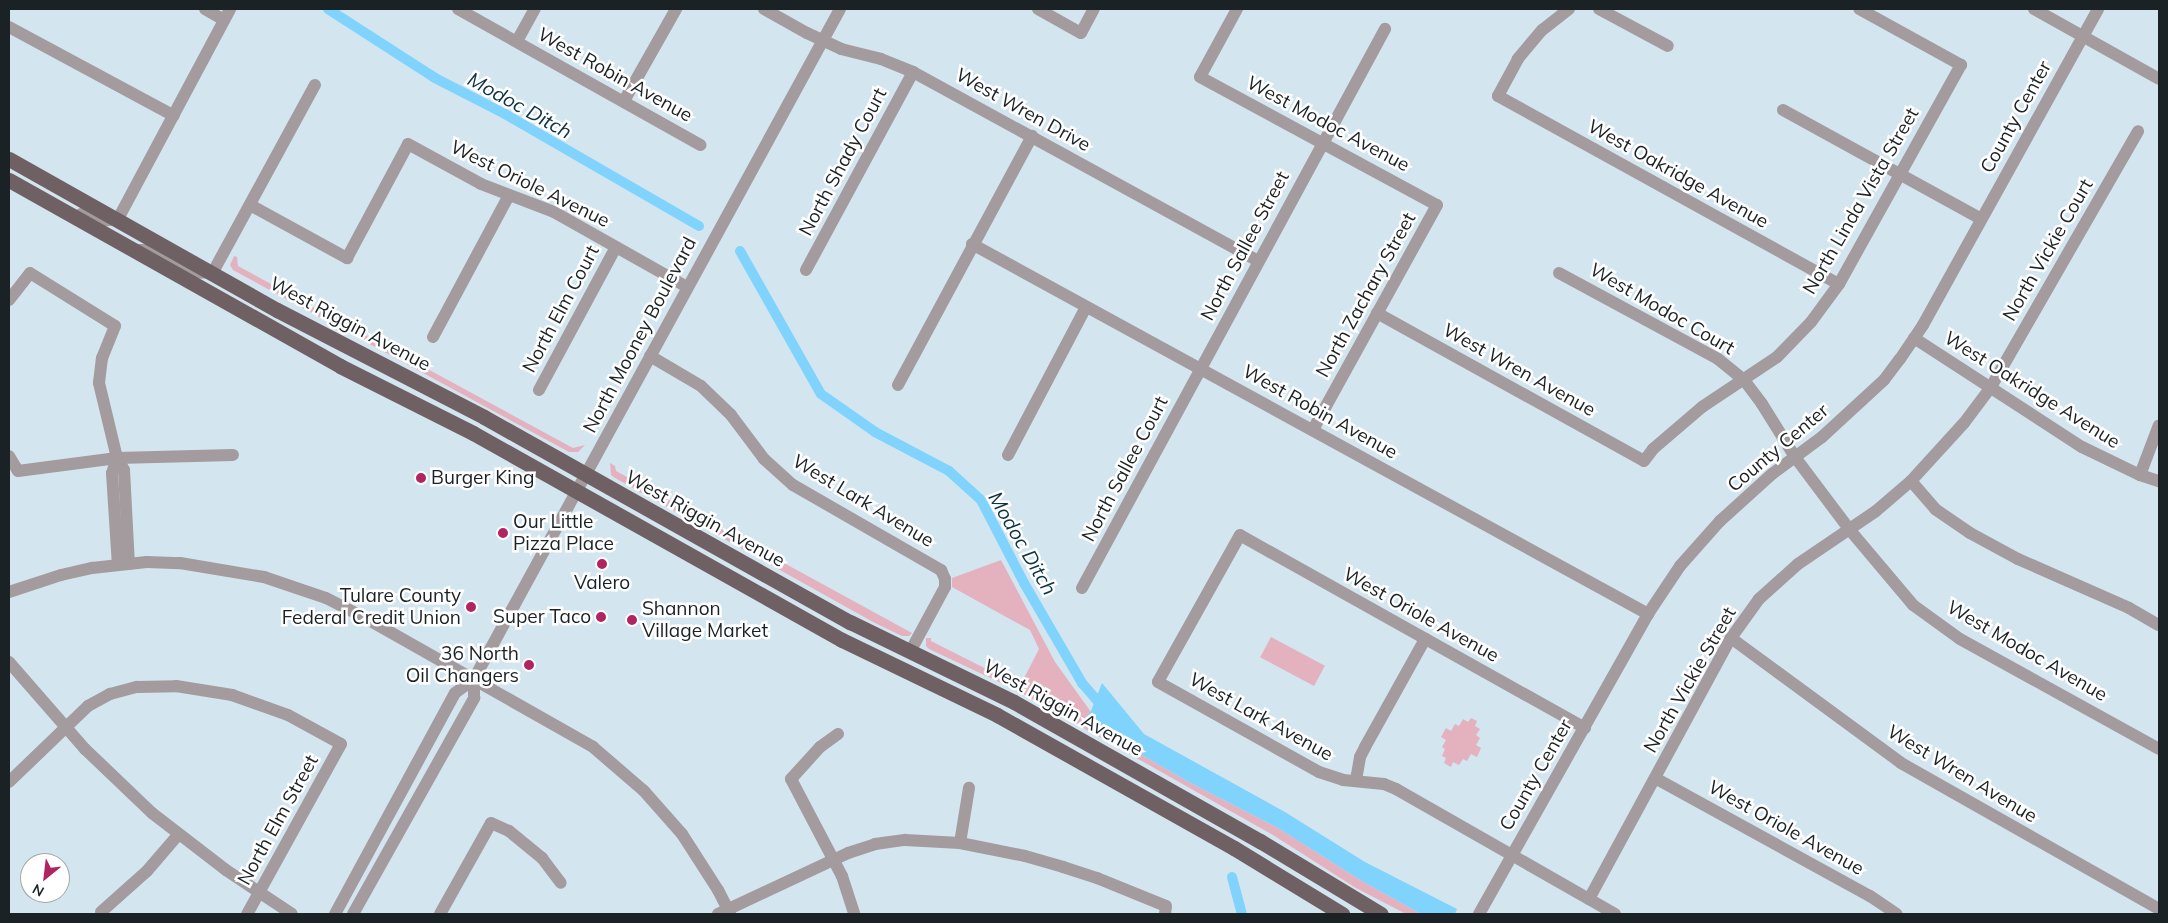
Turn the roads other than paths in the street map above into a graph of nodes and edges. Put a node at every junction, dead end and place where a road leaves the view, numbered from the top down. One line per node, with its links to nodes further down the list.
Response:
1 (205, 9): 15 (street)
2 (458, 9): 19 (street, West Robin Avenue)
3 (535, 9): 19 (street)
4 (676, 9): 25 (street)
5 (764, 9): 20 (street, West Wren Drive)
6 (840, 9): 20 (street, North Mooney Boulevard)
7 (1038, 9): 8 (street)
8 (1094, 9)
9 (1237, 9): 30 (street, West Modoc Avenue)
10 (1569, 9): 48 (street, West Oakridge Avenue)
11 (1599, 9): 21 (street)
12 (1859, 9): 33 (street, North Linda Vista Street)
13 (2034, 9): 18 (street)
14 (2098, 9): 18 (street, County Center)
15 (227, 14): 27 (street)
16 (9, 27): 27 (street)
17 (1385, 29): 30 (street)
18 (2083, 36): 23 (street); 40 (street, County Center)
19 (517, 41): 25 (street, West Robin Avenue)
20 (822, 41): 22 (street, West Wren Drive); 49 (street, North Mooney Boulevard)
21 (1668, 46)
22 (913, 72): 29 (street, West Wren Drive); 45 (street, North Shady Court)
23 (2159, 79)
24 (315, 85): 37 (street)
25 (624, 101): 31 (street, West Robin Avenue)
26 (1783, 110): 33 (street)
27 (174, 116): 39 (street)
28 (2138, 131): 61 (street, North Vickie Court)
29 (1032, 136): 41 (street); 44 (street, West Wren Drive)
30 (1322, 142): 38 (street, West Modoc Avenue); 44 (street, North Sallee Street)
31 (700, 145)
32 (9, 159): 39 (main road, West Riggin Avenue)
33 (1900, 175): 40 (street); 48 (street, North Linda Vista Street)
34 (9, 180): 36 (main road, West Riggin Avenue)
35 (509, 195): 37 (street, West Oriole Avenue); 42 (street, West Oriole Avenue); 55 (street)
36 (42, 199): 39 (street); 43 (main road, West Riggin Avenue)
37 (250, 205): 46 (street)
38 (1437, 205): 54 (street, North Zachary Street)
39 (118, 219): 46 (main road, West Riggin Avenue)
40 (1980, 220): 56 (street, County Center)
41 (972, 244): 52 (street, West Robin Avenue); 60 (street)
42 (616, 246): 49 (street, West Oriole Avenue); 62 (street, North Elm Court)
43 (135, 250): 46 (street); 50 (main road, West Riggin Avenue)
44 (1258, 261): 58 (street, North Sallee Street)
45 (806, 270)
46 (213, 272): 53 (main road, West Riggin Avenue)
47 (1559, 272): 59 (street, West Modoc Court)
48 (1839, 284): 59 (street, North Linda Vista Street)
49 (687, 287): 57 (street, North Mooney Boulevard)
50 (221, 299): 53 (main road); 75 (main road, West Riggin Avenue)
51 (9, 300): 69 (street)
52 (1086, 307): 58 (street, West Robin Avenue); 66 (street)
53 (277, 310): 71 (main road, West Riggin Avenue)
54 (1377, 313): 64 (street, North Zachary Street); 70 (street, West Wren Avenue)
55 (433, 337)
56 (1914, 338): 61 (street, West Oakridge Avenue); 68 (street, County Center)
57 (650, 356): 71 (street, North Mooney Boulevard); 84 (street, West Lark Avenue)
58 (1201, 369): 64 (street, West Robin Avenue); 78 (street, North Sallee Court)
59 (1744, 380): 68 (street, West Modoc Avenue); 70 (street, North Linda Vista Street)
60 (898, 385)
61 (1992, 388): 72 (street, West Oakridge Avenue); 73 (street, North Vickie Street)
62 (539, 390)
63 (2159, 424): 72 (street)
64 (1313, 430): 80 (street, West Robin Avenue)
65 (233, 455): 69 (street)
66 (1008, 455)
67 (9, 456): 69 (street)
68 (1795, 457): 76 (street, West Modoc Avenue); 80 (street, County Center)
69 (117, 458): 77 (street)
70 (1644, 461)
71 (586, 475): 75 (street, North Mooney Boulevard); 84 (main road, West Riggin Avenue)
72 (2140, 475): 74 (street, West Oakridge Avenue)
73 (1912, 480): 76 (street, North Vickie Street); 81 (street)
74 (2159, 481)
75 (578, 491): 86 (street, North Mooney Boulevard); 113 (main road, West Riggin Avenue)
76 (1849, 529): 82 (street, North Vickie Street); 91 (street, West Modoc Avenue)
77 (124, 564): 79 (street); 86 (street)
78 (1082, 588)
79 (9, 592)
80 (1648, 614): 89 (street, County Center)
81 (2159, 625)
82 (1731, 638): 92 (street, North Vickie Street); 103 (street, West Wren Avenue)
83 (1425, 639): 87 (street, West Oriole Avenue); 89 (street, West Oriole Avenue); 93 (street)
84 (910, 652): 114 (main road, West Riggin Avenue)
85 (9, 662): 88 (street)
86 (474, 679): 106 (street); 109 (street, North Mooney Boulevard); 110 (street, North Mooney Boulevard)
87 (1158, 682): 93 (street, West Lark Avenue)
88 (64, 728): 94 (street); 96 (street); 101 (street, North Elm Street)
89 (1585, 728): 98 (street, County Center)
90 (838, 734): 99 (street)
91 (2159, 748)
92 (1655, 778): 102 (street, North Vickie Street); 117 (street, West Oriole Avenue)
93 (1356, 780): 98 (street, West Lark Avenue)
94 (9, 782)
95 (969, 788): 97 (street)
96 (178, 834): 101 (street); 105 (street)
97 (960, 843): 99 (street); 104 (street)
98 (1512, 855): 102 (street, West Lark Avenue); 115 (street, County Center)
99 (833, 860): 106 (street); 112 (street)
100 (561, 883): 111 (street)
101 (259, 893): 107 (street, North Elm Street); 108 (street)
102 (1589, 899): 116 (street, West Lark Avenue)
103 (2159, 909)
104 (1165, 910)
105 (100, 912)
106 (725, 913)
107 (247, 914)
108 (292, 914)
109 (335, 914)
110 (353, 914)
111 (440, 914)
112 (854, 914)
113 (1342, 914)
114 (1381, 914)
115 (1479, 914)
116 (1615, 914)
117 (1897, 914)

